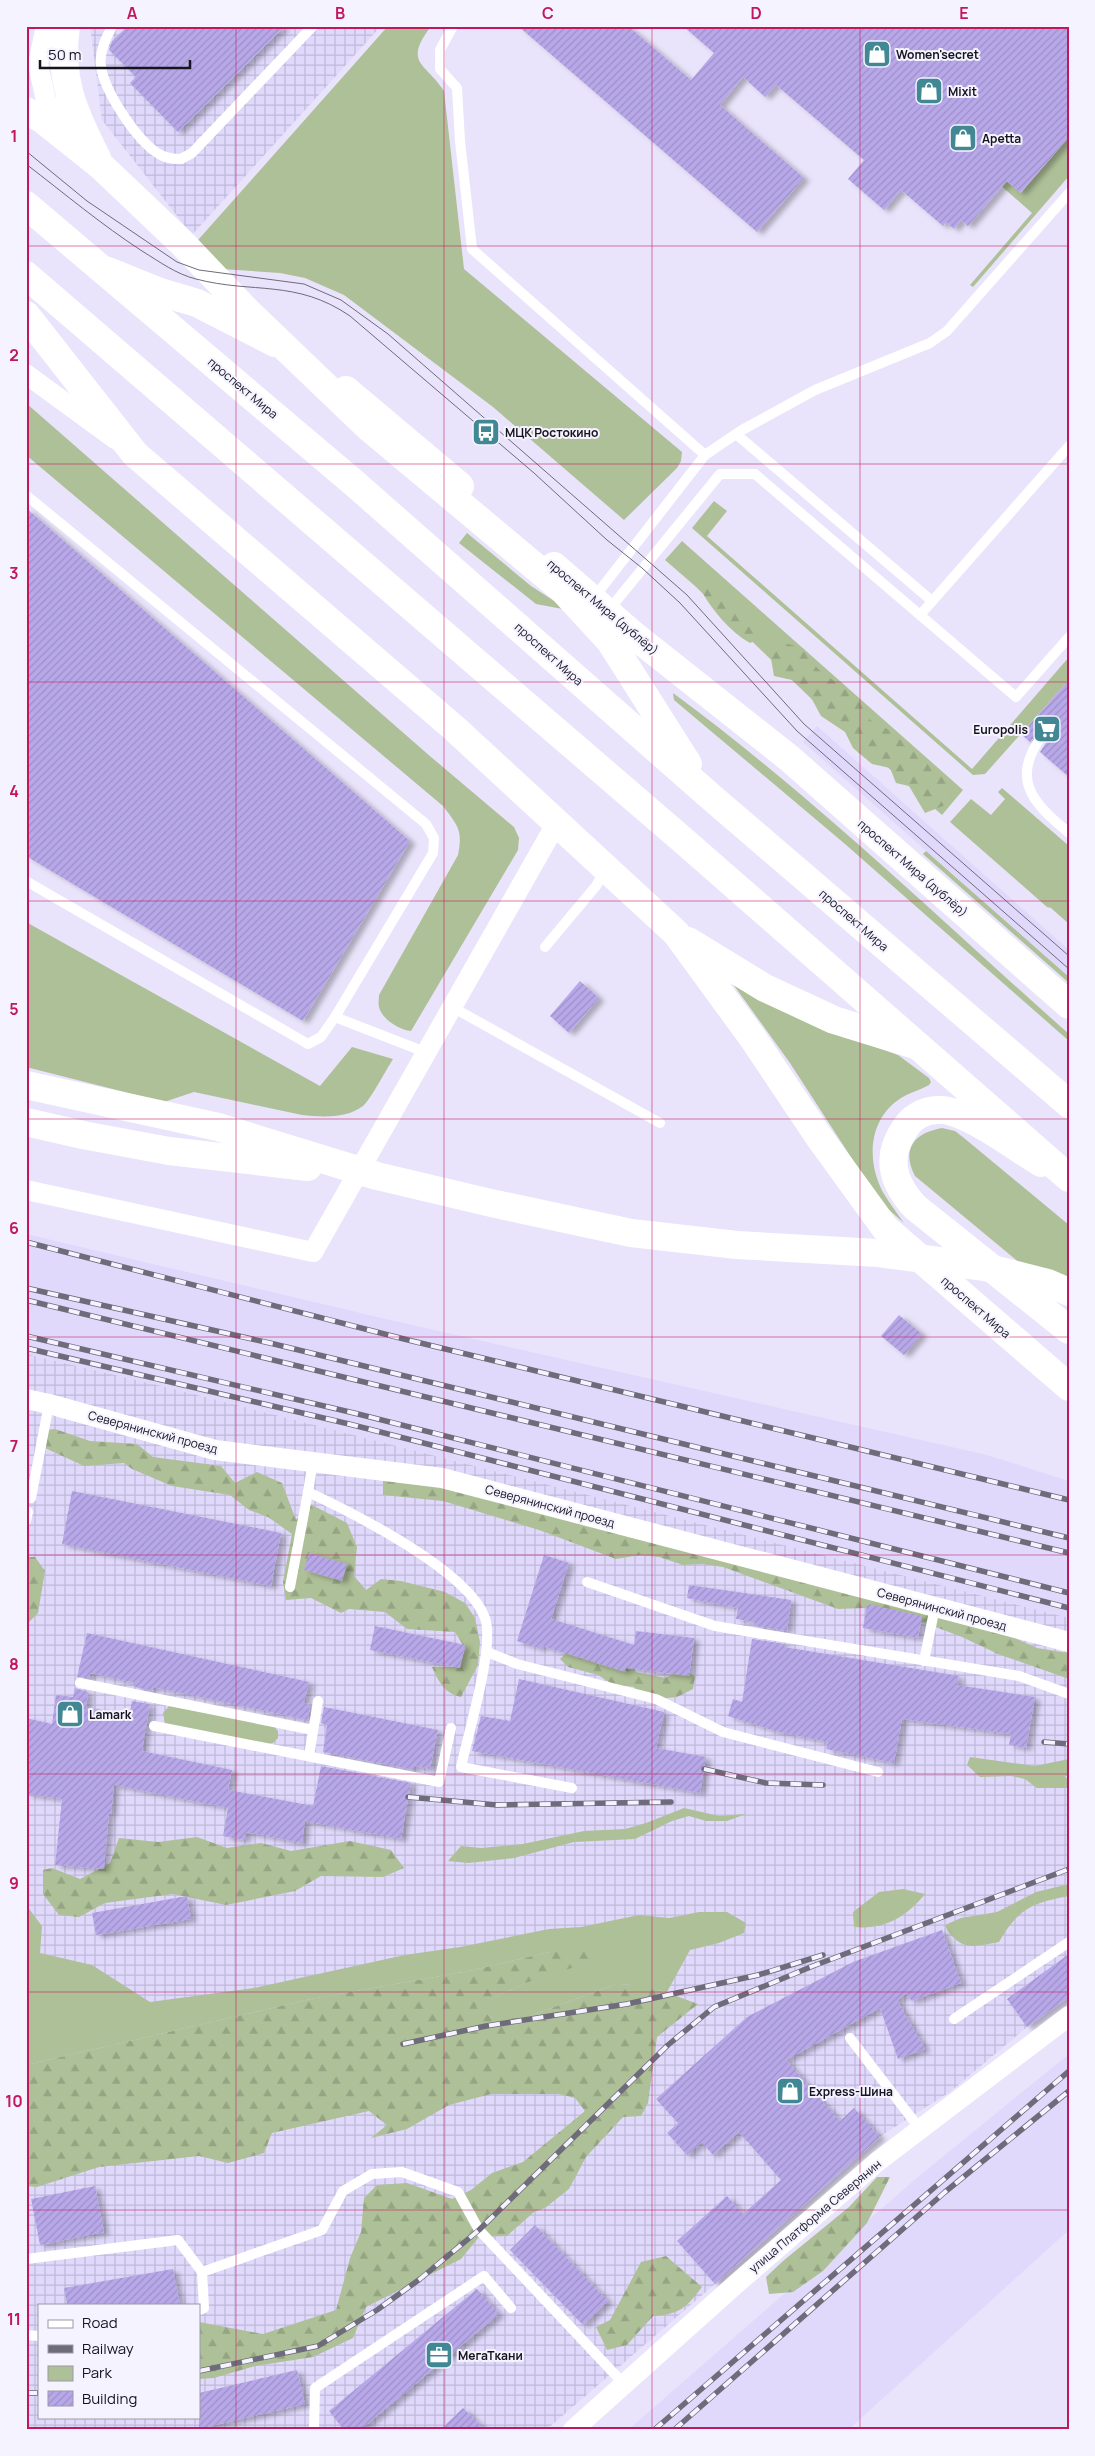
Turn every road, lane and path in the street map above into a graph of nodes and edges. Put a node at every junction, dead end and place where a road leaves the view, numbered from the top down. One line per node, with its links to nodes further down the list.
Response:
1 (46, 26): 7 (street)
2 (66, 26): 8 (main road)
3 (112, 26): 4 (lane)
4 (313, 26)
5 (453, 26): 18 (lane)
6 (26, 111): 8 (main road)
7 (68, 127)
8 (102, 166): 20 (main road)
9 (1069, 194): 15 (lane)
10 (26, 205): 11 (main road, проспект Мира)
11 (100, 267): 22 (main road, проспект Мира (дублёр)); 27 (main road, проспект Мира)
12 (26, 275): 37 (main road, проспект Мира)
13 (26, 315): 17 (main road, проспект Мира)
14 (26, 374): 17 (street)
15 (736, 434): 18 (lane); 21 (lane)
16 (1069, 446): 21 (lane)
17 (135, 454): 28 (main road, проспект Мира)
18 (705, 455): 22 (lane)
19 (26, 495): 36 (lane)
20 (563, 590): 25 (main road); 27 (main road)
21 (932, 602): 23 (lane)
22 (600, 605): 23 (lane); 25 (main road, проспект Мира (дублёр))
23 (920, 615): 24 (lane)
24 (1069, 637)
25 (739, 718): 34 (main road, проспект Мира (дублёр))
26 (1045, 732): 29 (lane)
27 (711, 797): 40 (main road, проспект Мира)
28 (556, 824): 30 (main road, проспект Мира); 35 (street)
29 (1069, 833)
30 (607, 867): 32 (main road, проспект Мира); 33 (lane)
31 (26, 880): 36 (lane)
32 (676, 933): 37 (main road, проспект Мира); 48 (main road, проспект Мира)
33 (544, 947)
34 (1069, 1005)
35 (452, 1006): 38 (street); 42 (lane)
36 (335, 1017): 38 (lane)
37 (918, 1046): 44 (main road, проспект Мира)
38 (425, 1052): 45 (street)
39 (26, 1085): 43 (main road)
40 (1069, 1104)
41 (26, 1122): 43 (main road)
42 (660, 1123)
43 (377, 1176): 46 (main road)
44 (1069, 1179): 47 (main road)
45 (26, 1190)
46 (1069, 1292)
47 (1069, 1330)
48 (1069, 1387)
49 (26, 1399): 50 (street, Северянинский проезд)
50 (49, 1404): 52 (lane); 53 (street, Северянинский проезд)
51 (26, 1457): 52 (lane)
52 (37, 1459): 55 (lane)
53 (314, 1461): 54 (lane); 58 (street, Северянинский проезд)
54 (308, 1492): 57 (lane); 60 (lane)
55 (31, 1498)
56 (587, 1582): 61 (lane)
57 (290, 1587)
58 (935, 1607): 59 (street, Северянинский проезд); 61 (lane)
59 (1069, 1642)
60 (487, 1652): 69 (lane); 70 (lane)
61 (924, 1661): 63 (lane)
62 (80, 1683): 67 (lane)
63 (1069, 1694)
64 (318, 1700): 67 (lane)
65 (154, 1726): 68 (lane)
66 (451, 1728): 68 (lane)
67 (313, 1730): 68 (lane)
68 (308, 1756)
69 (878, 1772)
70 (572, 1788)
71 (1069, 1942): 73 (lane)
72 (1069, 2016): 75 (street, улица Платформа Северянин)
73 (954, 2019)
74 (850, 2038): 75 (lane)
75 (920, 2129): 80 (street, улица Платформа Северянин)
76 (26, 2259): 77 (lane)
77 (202, 2272): 79 (lane); 80 (lane)
78 (512, 2308): 81 (lane)
79 (200, 2310)
80 (624, 2384): 82 (street, улица Платформа Северянин)
81 (314, 2430)
82 (574, 2430)

